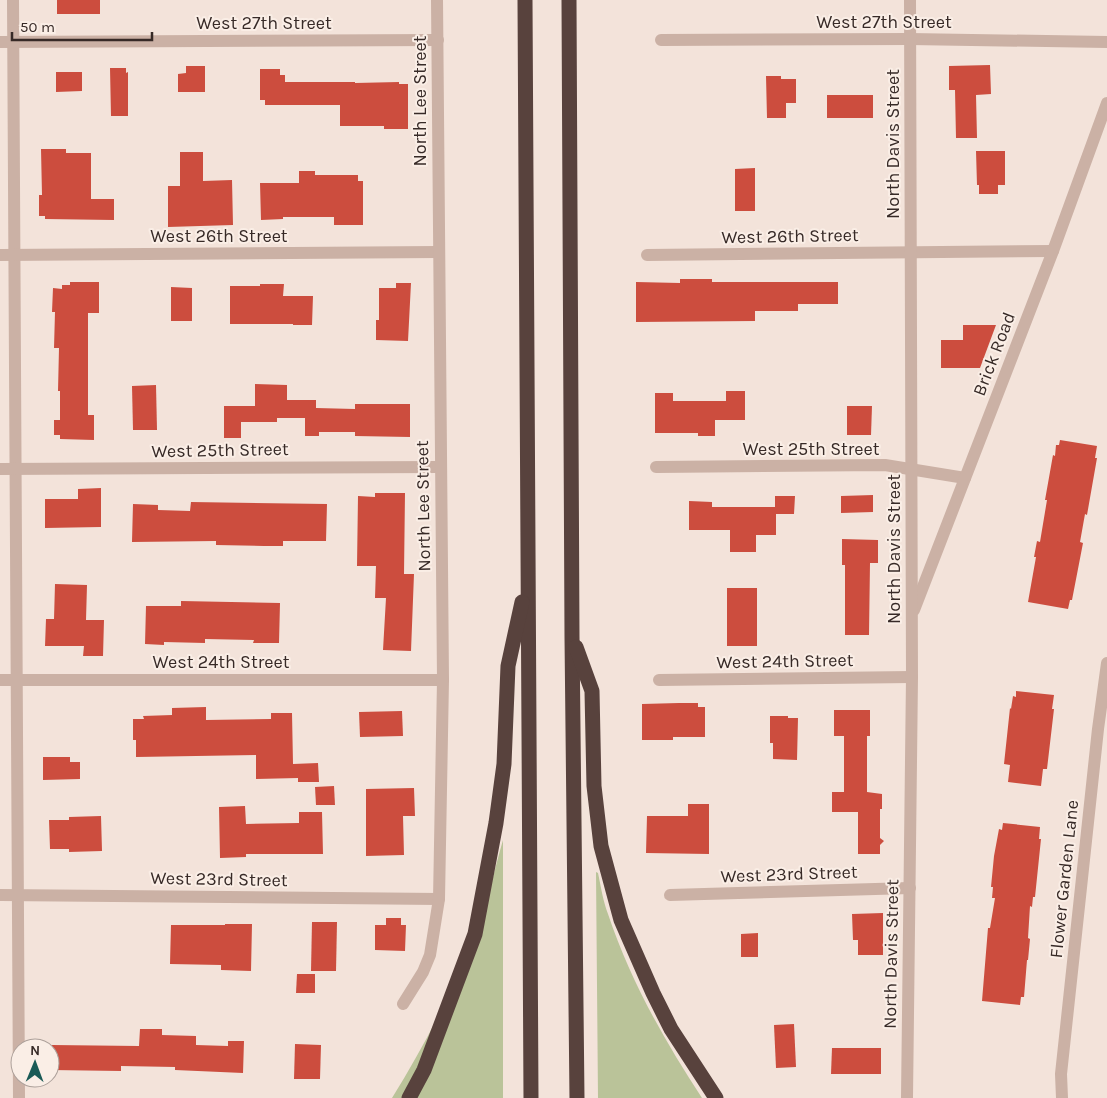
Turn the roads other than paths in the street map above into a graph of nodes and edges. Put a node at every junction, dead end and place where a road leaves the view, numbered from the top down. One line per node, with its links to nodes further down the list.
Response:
1 (13, 0): 10 (street)
2 (438, 0): 7 (street, North Lee Street)
3 (525, 0): 25 (highway)
4 (569, 0): 27 (highway)
5 (910, 0): 6 (street, North Davis Street)
6 (910, 39): 8 (street, West 27th Street); 11 (street, West 27th Street); 15 (street, North Davis Street)
7 (438, 40): 10 (street, West 27th Street); 14 (street, North Lee Street)
8 (662, 40)
9 (0, 42): 10 (street, West 27th Street)
10 (13, 42): 17 (street)
11 (1107, 42)
12 (1107, 103): 13 (street, Brick Road)
13 (1053, 251): 15 (street, West 26th Street); 24 (street, Brick Road)
14 (438, 252): 17 (street, West 26th Street); 19 (street, North Lee Street)
15 (911, 252): 18 (street, West 26th Street); 21 (street, North Davis Street)
16 (0, 255): 17 (street, West 26th Street)
17 (15, 255): 23 (street)
18 (648, 256)
19 (440, 467): 23 (street, West 25th Street); 32 (street, North Lee Street)
20 (656, 467): 21 (street, West 25th Street)
21 (912, 468): 24 (street, West 25th Street); 26 (street, North Davis Street)
22 (0, 469): 23 (street, West 25th Street)
23 (15, 469): 31 (street)
24 (964, 478): 26 (street, Brick Road)
25 (528, 576): 42 (highway); 43 (highway)
26 (911, 616): 29 (street, North Davis Street)
27 (572, 637): 44 (highway); 45 (highway)
28 (1107, 663): 34 (street, Flower Garden Lane)
29 (912, 677): 33 (street, West 24th Street); 35 (street, North Davis Street)
30 (0, 680): 31 (street, West 24th Street)
31 (16, 680): 32 (street, West 24th Street); 36 (street)
32 (443, 680): 39 (street, North Lee Street)
33 (659, 680)
34 (1105, 691): 47 (street, Flower Garden Lane)
35 (910, 888): 38 (street, West 23rd Street); 46 (street, North Davis Street)
36 (18, 894): 37 (street, West 23rd Street); 39 (street, West 23rd Street); 41 (street)
37 (0, 895)
38 (670, 895)
39 (439, 899): 40 (street, North Lee Street)
40 (403, 1004)
41 (19, 1098)
42 (409, 1098)
43 (531, 1098)
44 (576, 1098)
45 (716, 1098)
46 (908, 1098)
47 (1062, 1098)

